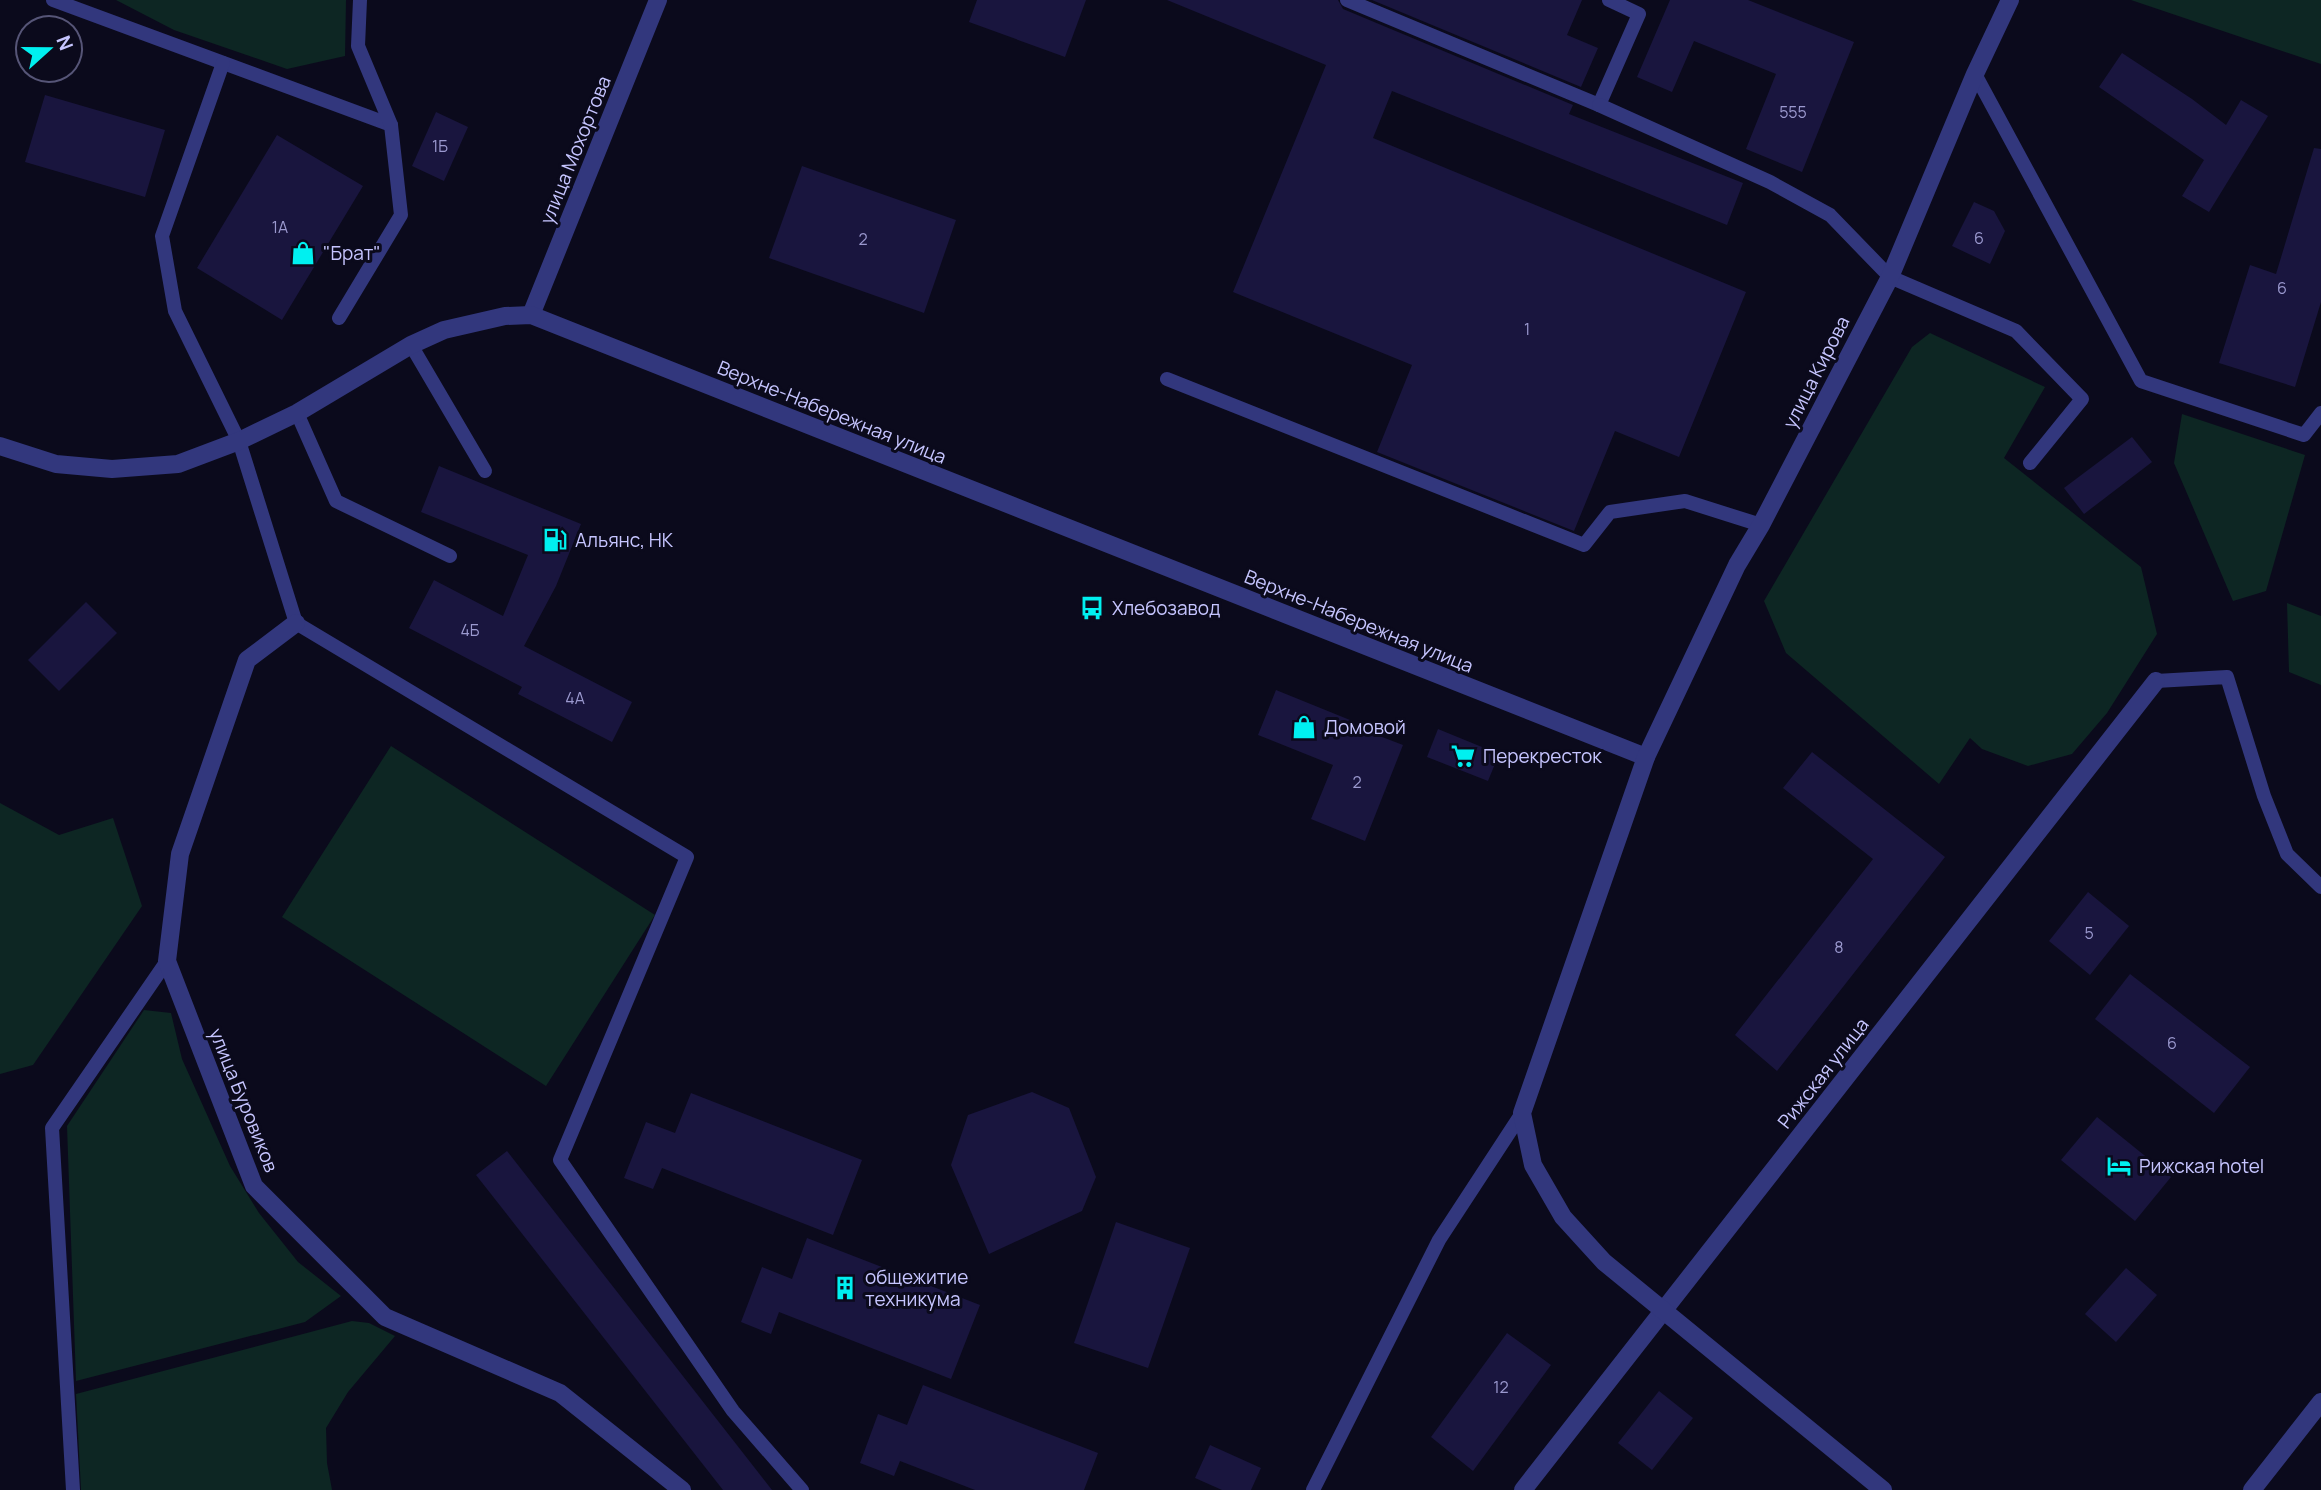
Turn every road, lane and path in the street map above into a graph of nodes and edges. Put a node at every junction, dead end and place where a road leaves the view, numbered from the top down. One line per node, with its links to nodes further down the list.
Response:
1 (53, 0): 7 (lane)
2 (360, 0): 10 (lane)
3 (658, 0): 12 (street, улица Мохортова)
4 (1347, 0): 9 (lane)
5 (1609, 0): 9 (lane)
6 (2010, 0): 8 (street, улица Кирова)
7 (223, 63): 10 (lane); 18 (lane)
8 (1975, 74): 11 (street, улица Кирова); 17 (lane)
9 (1599, 105): 11 (lane)
10 (391, 125): 13 (lane)
11 (1889, 276): 20 (lane); 22 (street, улица Кирова)
12 (531, 315): 14 (street, Верхне-Набережная улица); 26 (street, Верхне-Набережная улица)
13 (340, 318)
14 (411, 345): 16 (street, Верхне-Набережная улица); 21 (lane)
15 (1167, 379): 22 (lane)
16 (297, 413): 18 (street, Верхне-Набережная улица); 23 (lane)
17 (2321, 413)
18 (239, 441): 19 (street, Верхне-Набережная улица); 24 (lane)
19 (0, 446)
20 (2030, 463)
21 (485, 471)
22 (1761, 525): 26 (street, улица Кирова)
23 (450, 556)
24 (296, 623): 28 (street, улица Буровиков); 34 (lane)
25 (2156, 681): 27 (lane); 30 (street, Рижская улица)
26 (1646, 757): 29 (street, улица Кирова)
27 (2321, 887)
28 (167, 961): 32 (lane); 33 (street, улица Буровиков)
29 (1522, 1113): 30 (street); 35 (lane)
30 (1663, 1311): 36 (street, Рижская улица); 37 (street)
31 (2321, 1402): 38 (street)
32 (73, 1490)
33 (682, 1490)
34 (802, 1490)
35 (1313, 1490)
36 (1523, 1490)
37 (1882, 1490)
38 (2252, 1490)

